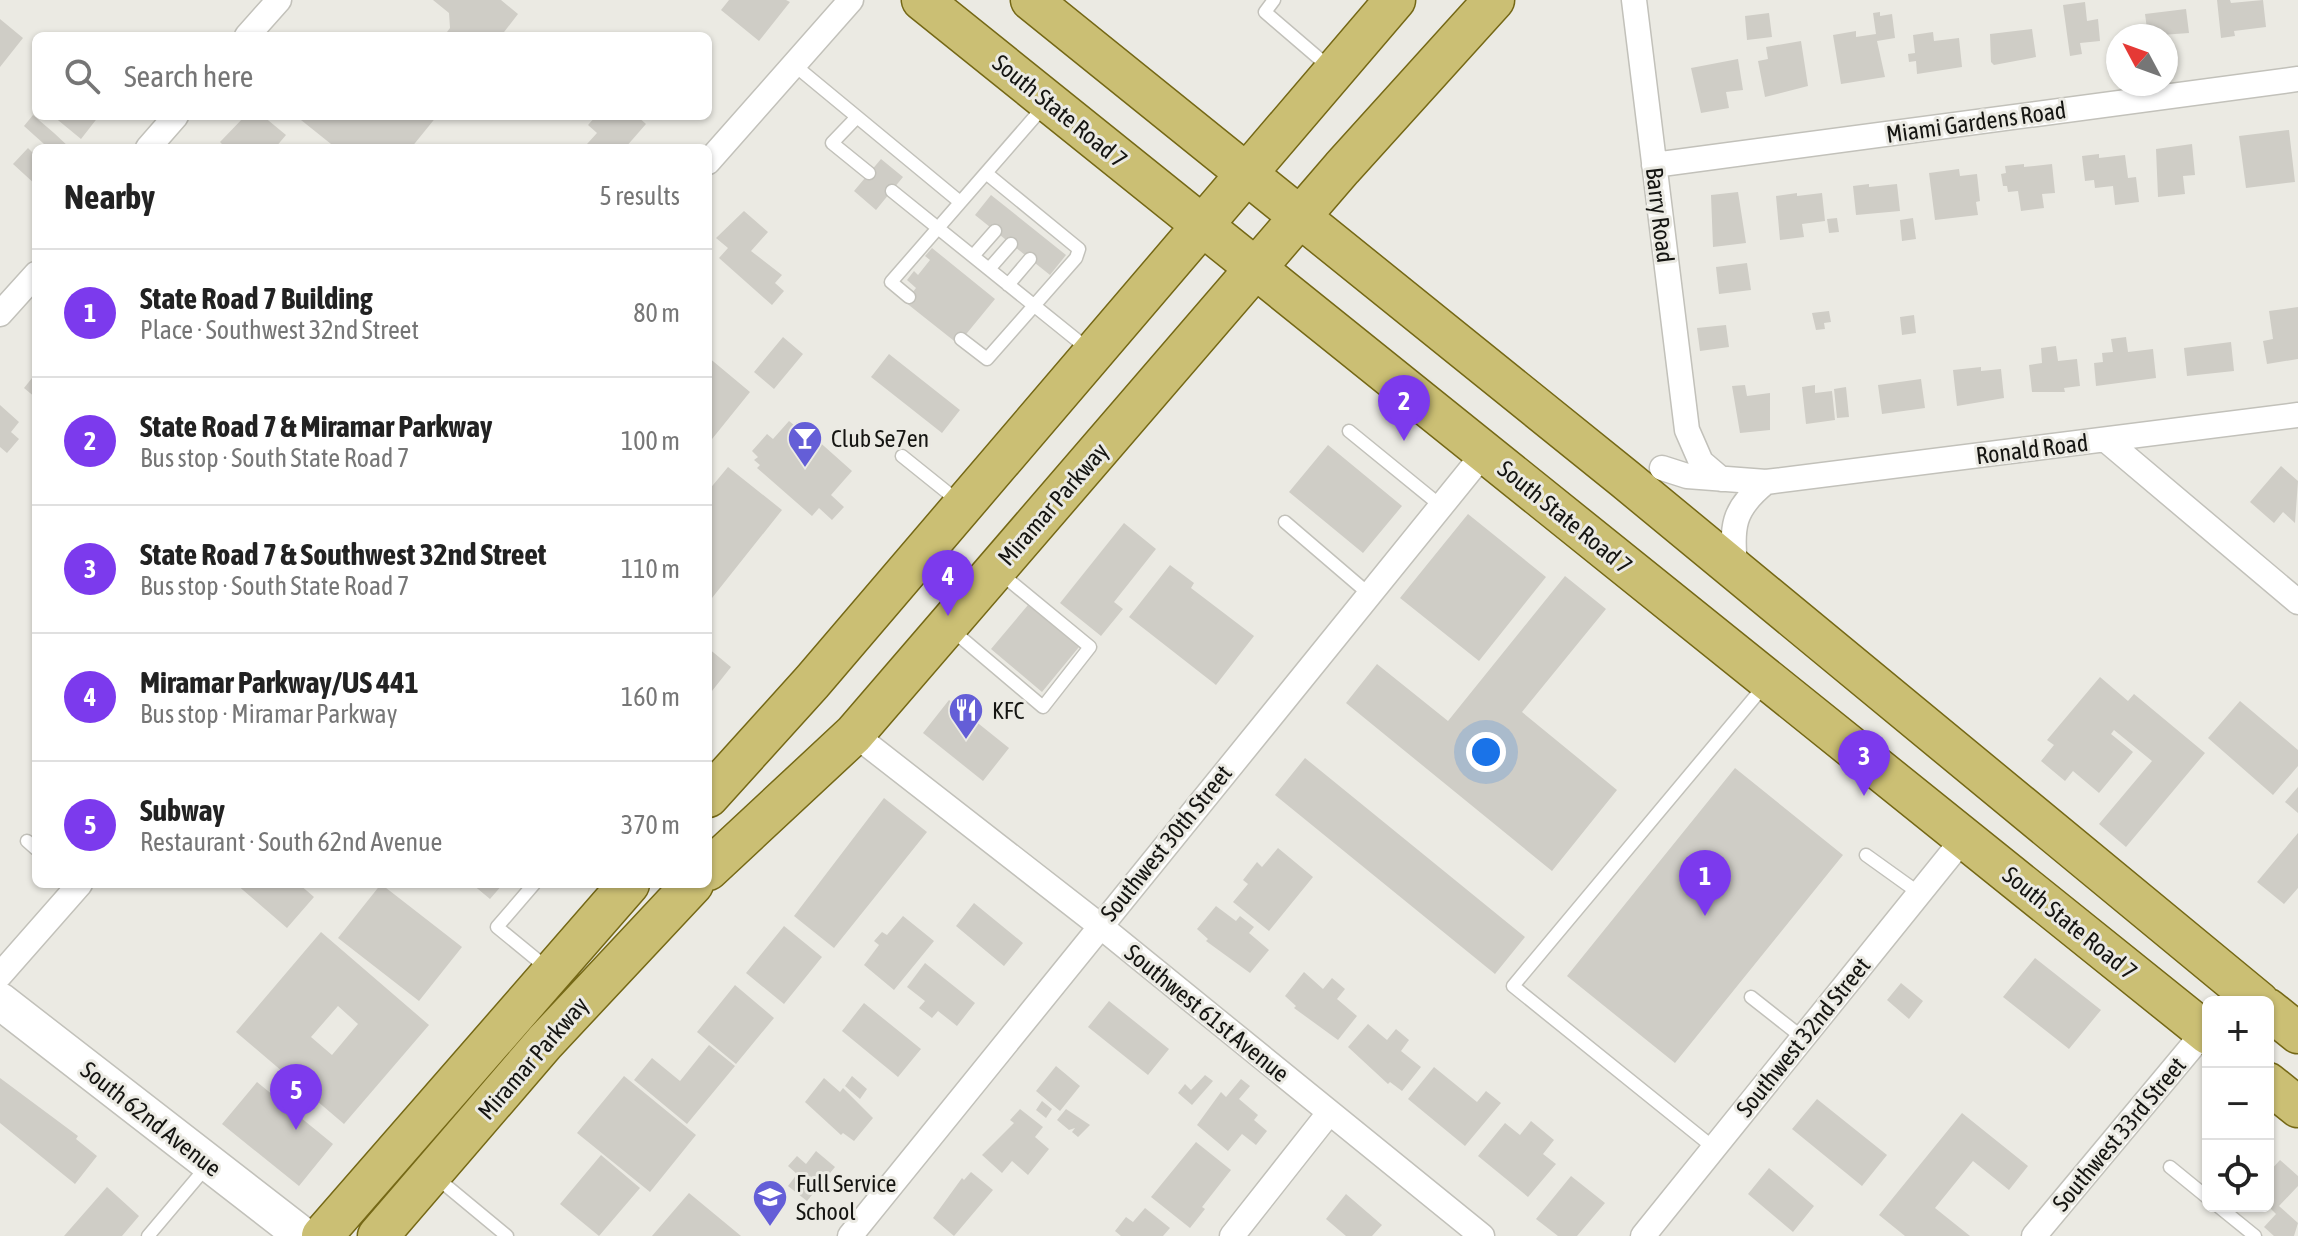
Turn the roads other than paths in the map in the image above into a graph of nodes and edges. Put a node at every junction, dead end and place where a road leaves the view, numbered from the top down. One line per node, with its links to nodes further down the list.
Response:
1 (279, 0): 9 (street)
2 (851, 0): 10 (street)
3 (922, 0): 13 (main road, South State Road 7)
4 (1031, 0): 21 (main road)
5 (1274, 0): 11 (lane)
6 (1395, 0): 11 (main road)
7 (1494, 0): 26 (main road, Miramar Parkway)
8 (1634, 0): 18 (street, Barry Road)
9 (251, 32)
10 (793, 64): 14 (lane); 17 (street)
11 (1335, 71): 21 (main road)
12 (2298, 79): 18 (street, Miami Gardens Road)
13 (1047, 102): 20 (lane); 27 (main road, South State Road 7)
14 (857, 117): 19 (lane); 24 (lane)
15 (172, 120): 16 (street)
16 (152, 144)
17 (712, 157)
18 (1654, 165): 43 (street, Barry Road)
19 (869, 173)
20 (986, 173): 23 (lane); 24 (lane)
21 (1248, 174): 26 (main road); 27 (main road)
22 (892, 191): 28 (lane)
23 (1021, 201): 25 (lane); 38 (lane)
24 (960, 202): 28 (lane)
25 (1011, 211)
26 (1301, 216): 33 (main road, Miramar Parkway); 48 (main road)
27 (1203, 226): 33 (main road, South State Road 7); 41 (main road)
28 (939, 228): 31 (lane); 37 (lane)
29 (995, 231): 31 (lane)
30 (1011, 244): 34 (lane)
31 (973, 256): 34 (lane)
32 (1030, 259): 36 (lane)
33 (1256, 268): 46 (main road, South State Road 7); 55 (main road, Miramar Parkway)
34 (989, 269): 36 (lane)
35 (32, 278): 39 (street)
36 (1008, 285): 38 (lane)
37 (909, 297)
38 (1034, 306): 40 (lane); 41 (lane)
39 (0, 314)
40 (961, 339)
41 (1094, 354): 51 (main road)
42 (2298, 415): 45 (street, Ronald Road)
43 (1687, 430): 48 (street); 49 (street, Barry Road)
44 (1349, 431): 52 (lane)
45 (2106, 440): 50 (street, Ronald Road); 57 (street)
46 (1485, 452): 52 (street, Southwest 30th Street); 59 (main road, South State Road 7)
47 (902, 456): 51 (lane)
48 (1644, 473): 49 (street, Ronald Road); 54 (main road)
49 (1721, 479): 50 (street, Ronald Road)
50 (1766, 482): 54 (street)
51 (963, 505): 63 (main road)
52 (1441, 506): 56 (street, Southwest 30th Street)
53 (1285, 522): 56 (lane)
54 (1735, 569): 62 (main road)
55 (996, 570): 58 (main road, Miramar Parkway); 58 (lane)
56 (1369, 594): 73 (street, Southwest 30th Street)
57 (2298, 602)
58 (947, 626): 60 (main road, Miramar Parkway)
59 (1769, 680): 61 (main road, South State Road 7); 87 (lane)
60 (854, 734): 67 (main road, Miramar Parkway); 73 (street, Southwest 61st Avenue)
61 (1876, 767): 62 (main road); 64 (main road, South State Road 7)
62 (1982, 775): 65 (main road)
63 (717, 781)
64 (1964, 838): 65 (main road); 72 (street, Southwest 32nd Street); 80 (main road, South State Road 7)
65 (2060, 840): 76 (main road)
66 (1866, 855): 72 (lane)
67 (712, 866)
68 (75, 888): 75 (street)
69 (531, 888): 74 (lane)
70 (626, 888): 74 (main road, Miramar Parkway)
71 (689, 888): 90 (main road, Miramar Parkway)
72 (1919, 893): 82 (street, Southwest 32nd Street)
73 (1099, 925): 86 (street, Southwest 61st Avenue); 98 (street, Southwest 30th Street)
74 (552, 972): 95 (main road, Miramar Parkway)
75 (0, 975)
76 (2252, 996)
77 (1751, 997): 82 (lane)
78 (0, 1001): 88 (street, South 62nd Avenue)
79 (2274, 1014): 81 (main road)
80 (2202, 1030)
81 (2298, 1033)
82 (1803, 1038): 87 (street, Southwest 32nd Street)
83 (2202, 1038): 102 (street, Southwest 33rd Street)
84 (2274, 1088): 85 (main road)
85 (2298, 1107)
86 (1329, 1113): 99 (street); 100 (street, Southwest 61st Avenue)
87 (1714, 1148): 101 (street, Southwest 32nd Street)
88 (209, 1163): 93 (lane); 94 (street, South 62nd Avenue)
89 (2170, 1167): 91 (lane)
90 (431, 1174): 96 (main road, Miramar Parkway); 97 (lane)
91 (2202, 1193)
92 (2225, 1212): 103 (lane)
93 (148, 1236)
94 (303, 1236)
95 (322, 1236)
96 (378, 1236)
97 (507, 1236)
98 (850, 1236)
99 (1232, 1236)
100 (1482, 1236)
101 (1643, 1236)
102 (2034, 1236)
103 (2255, 1236)

